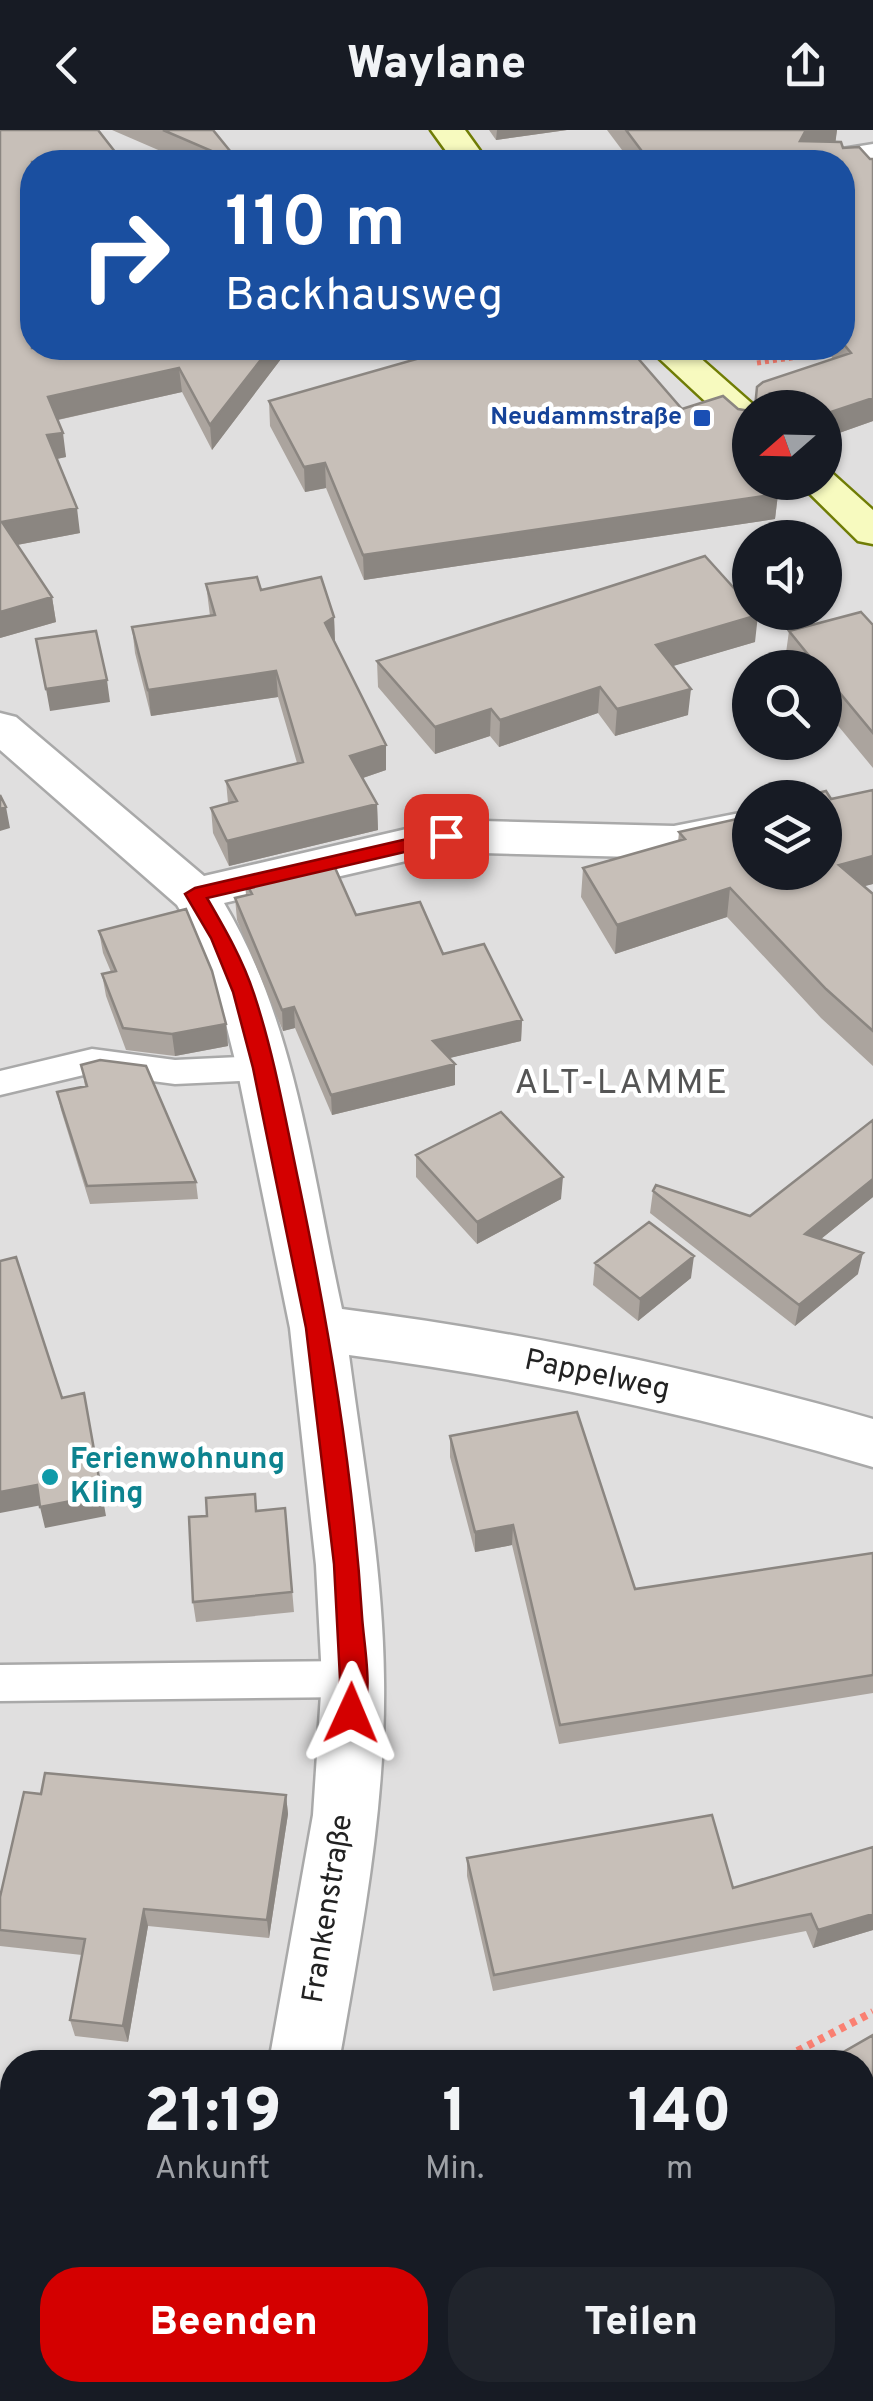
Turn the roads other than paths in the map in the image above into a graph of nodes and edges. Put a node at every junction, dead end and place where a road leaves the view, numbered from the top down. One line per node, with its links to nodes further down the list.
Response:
1 (680, 360): 2 (main road)
2 (732, 406)
3 (838, 500): 4 (main road)
4 (873, 532)
5 (0, 727): 7 (street, Frankenstraße)
6 (732, 830): 7 (street)
7 (195, 894): 8 (street, Frankenstraße)
8 (264, 1068): 9 (lane); 10 (street, Frankenstraße)
9 (0, 1082)
10 (318, 1328): 11 (street, Pappelweg); 12 (street, Frankenstraße)
11 (873, 1442)
12 (353, 1679): 13 (lane); 14 (street, Frankenstraße)
13 (0, 1683)
14 (306, 2050)

